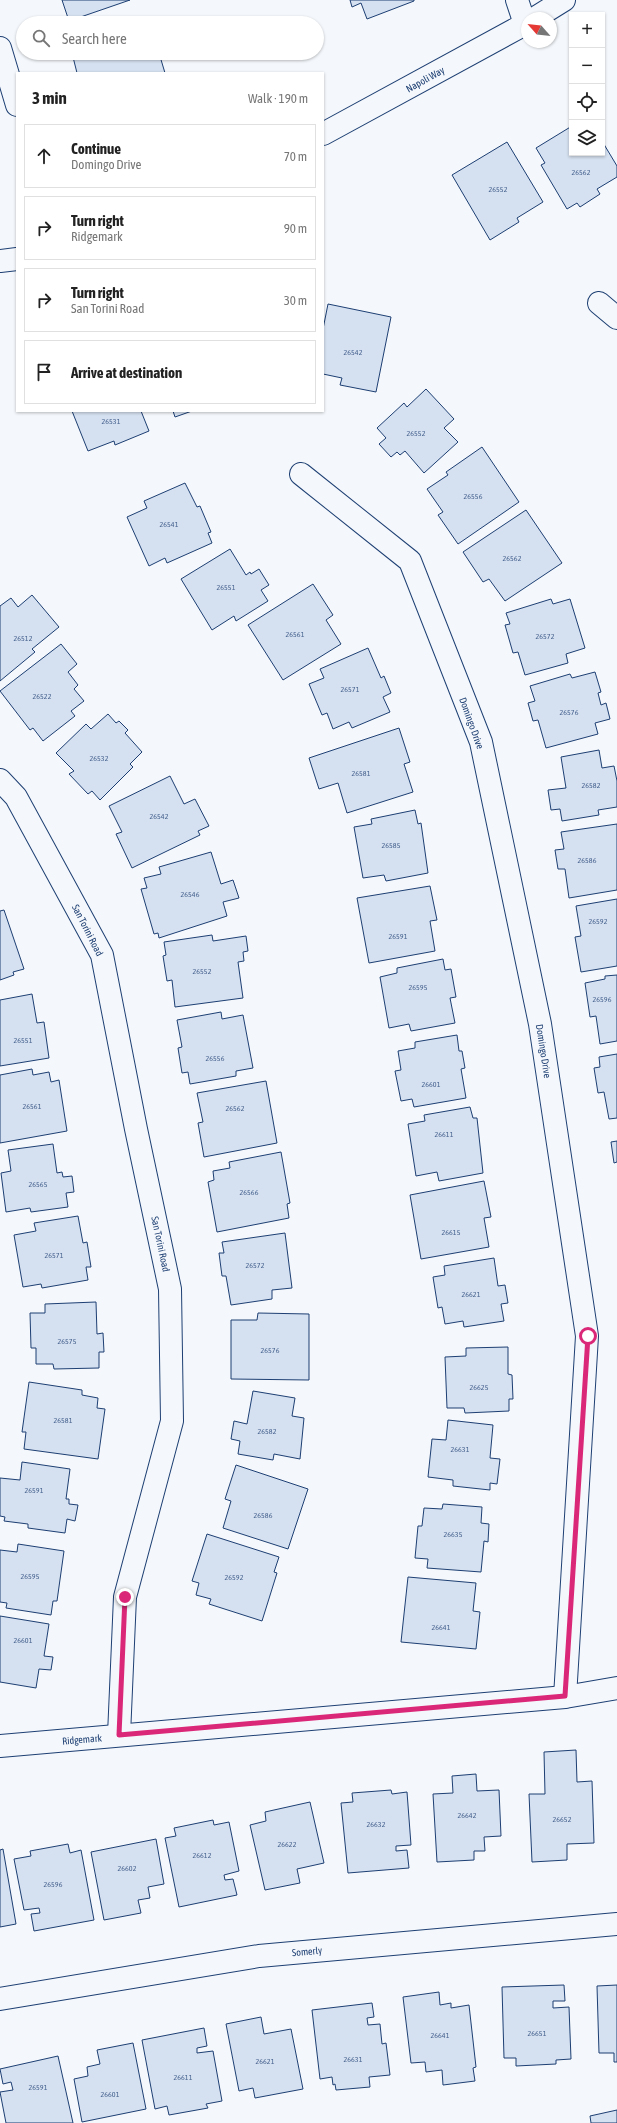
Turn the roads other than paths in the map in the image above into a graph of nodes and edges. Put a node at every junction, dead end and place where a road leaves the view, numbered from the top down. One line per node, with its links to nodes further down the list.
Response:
1 (517, 0): 3 (street)
2 (564, 0): 4 (street, Napoli Way)
3 (524, 12)
4 (545, 12)
5 (521, 26): 8 (street, Napoli Way)
6 (0, 48): 7 (street)
7 (16, 102)
8 (324, 133)
9 (16, 259): 10 (street)
10 (0, 261)
11 (599, 303): 12 (street)
12 (617, 318)
13 (301, 474): 16 (street, Domingo Drive)
14 (0, 780): 17 (street, San Torini Road)
15 (617, 1688): 16 (street, Ridgemark)
16 (565, 1696): 17 (street, Ridgemark)
17 (119, 1735): 18 (street, Ridgemark)
18 (0, 1746)
19 (617, 1924): 20 (street, Somerly)
20 (0, 1998)

